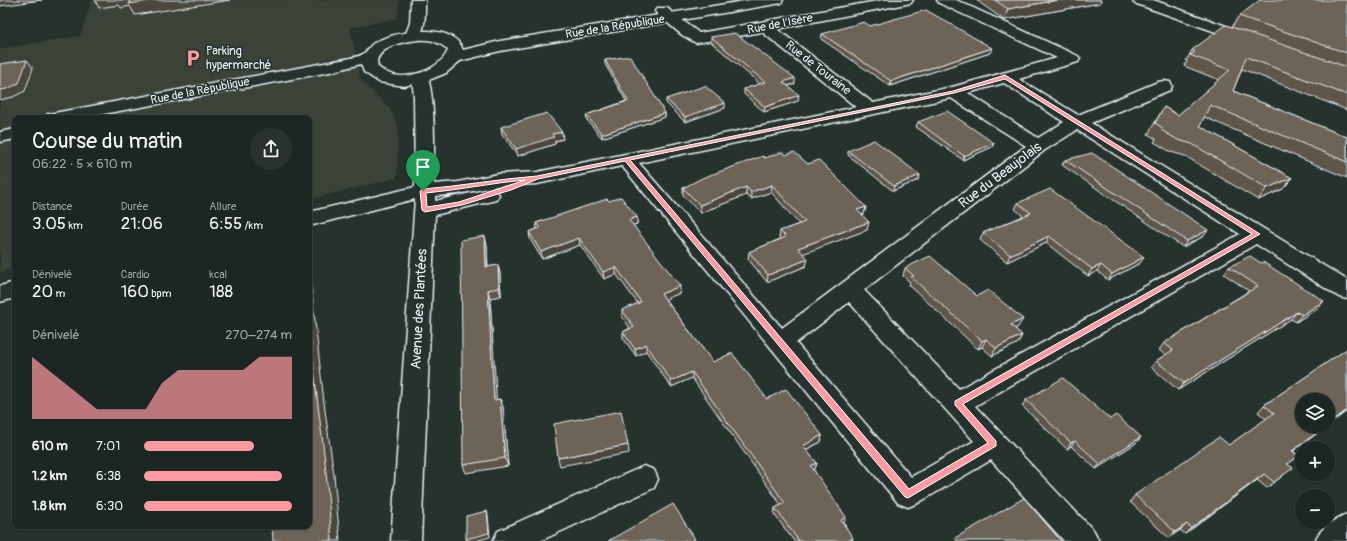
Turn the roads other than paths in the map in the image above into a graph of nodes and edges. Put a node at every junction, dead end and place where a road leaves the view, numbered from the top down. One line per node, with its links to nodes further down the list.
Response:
1 (418, 0): 9 (street)
2 (727, 0): 7 (street, Rue de la République)
3 (776, 0): 7 (street, Rue de la République)
4 (906, 0): 8 (street, Rue de l'Isère)
5 (944, 0): 13 (street)
6 (1139, 0): 10 (street)
7 (666, 15): 8 (street, Rue de l'Isère); 11 (street, Rue de la République)
8 (765, 27): 17 (street, Rue de Touraine)
9 (413, 36): 11 (street); 12 (street)
10 (1265, 45)
11 (453, 50): 14 (street)
12 (371, 64): 14 (street); 18 (street, Rue de la République); 19 (street, Rue de la République)
13 (1005, 77): 16 (street); 20 (street)
14 (420, 78): 27 (street, Avenue des Plantées)
15 (1164, 86): 20 (street, Rue du Beaujolais)
16 (954, 92): 17 (street); 25 (street)
17 (871, 110): 26 (street)
18 (70, 115)
19 (116, 115)
20 (1077, 122): 25 (street, Rue du Beaujolais); 29 (street)
21 (12, 126): 22 (street)
22 (0, 128)
23 (12, 135): 24 (street)
24 (0, 137)
25 (1038, 146): 30 (street, Rue du Beaujolais)
26 (626, 159): 27 (street); 34 (street)
27 (424, 200): 28 (street); 39 (street, Avenue des Plantées)
28 (312, 219)
29 (1257, 234): 32 (street); 35 (street)
30 (850, 289): 34 (street, Rue du Beaujolais); 35 (street)
31 (12, 291): 33 (street)
32 (1347, 291)
33 (0, 294)
34 (780, 342): 36 (street)
35 (958, 403): 36 (street)
36 (994, 444): 41 (street)
37 (644, 479): 40 (street)
38 (1347, 528): 42 (street)
39 (406, 541)
40 (508, 541)
41 (1084, 541)
42 (1330, 541)

